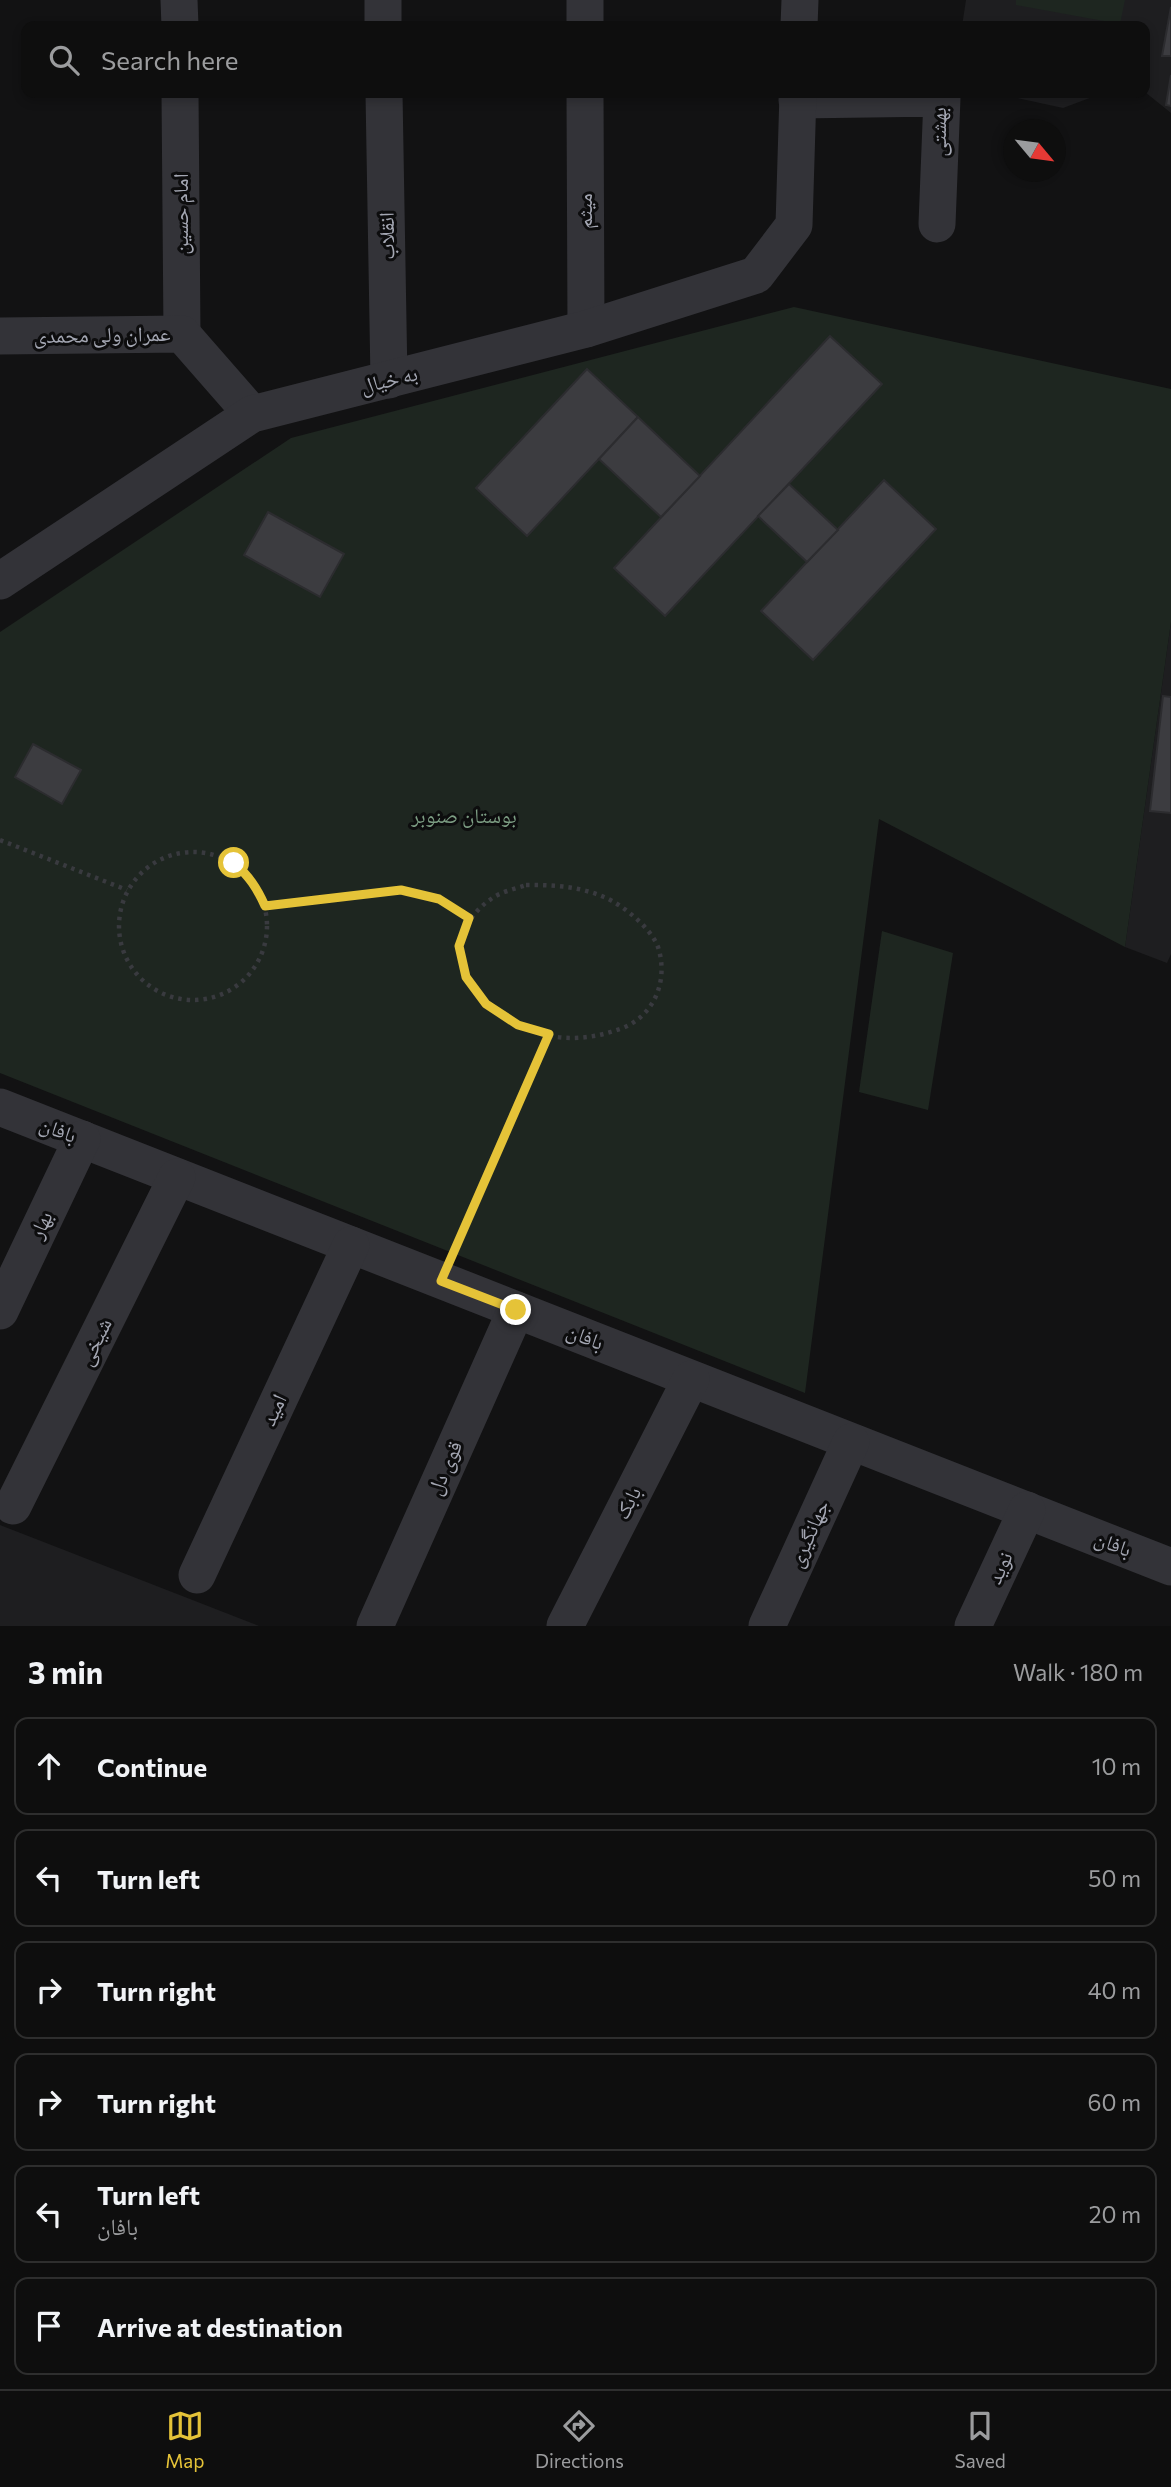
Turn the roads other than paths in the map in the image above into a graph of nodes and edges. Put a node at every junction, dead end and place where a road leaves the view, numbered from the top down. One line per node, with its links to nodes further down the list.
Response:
1 (179, 0): 5 (street)
2 (383, 0): 6 (street)
3 (584, 0): 7 (street)
4 (800, 0): 8 (street)
5 (180, 21)
6 (383, 21)
7 (585, 21)
8 (799, 21)
9 (180, 98): 17 (street, امام حسین)
10 (384, 98): 19 (street, انقلاب)
11 (585, 98): 16 (street, میثم)
12 (797, 98): 15 (street, بهشتی)
13 (942, 98): 14 (street, بهشتی)
14 (937, 223)
15 (794, 225): 16 (street, به خیال)
16 (586, 329): 19 (street, به خیال)
17 (182, 334): 18 (street, عمران ولی محمدی); 20 (street, عمران ولی محمدی)
18 (0, 336)
19 (389, 380): 20 (street, به خیال)
20 (252, 414): 21 (street, به خیال)
21 (0, 581)
22 (0, 1107): 23 (street, بافان)
23 (82, 1139): 24 (street, بافان); 27 (street, بهار)
24 (177, 1177): 25 (street, بافان); 30 (street, شیخی)
25 (351, 1245): 26 (street, بافان); 33 (street, امید)
26 (516, 1310): 28 (street, بافان); 34 (street, قوی دل)
27 (0, 1311)
28 (691, 1379): 29 (street, بافان); 35 (street, بابک)
29 (851, 1442): 31 (street, بافان); 36 (street, جهانگیری)
30 (13, 1506)
31 (1027, 1510): 32 (street, بافان); 37 (street, نوید)
32 (1171, 1567)
33 (197, 1574)
34 (375, 1626)
35 (565, 1626)
36 (767, 1626)
37 (973, 1626)

